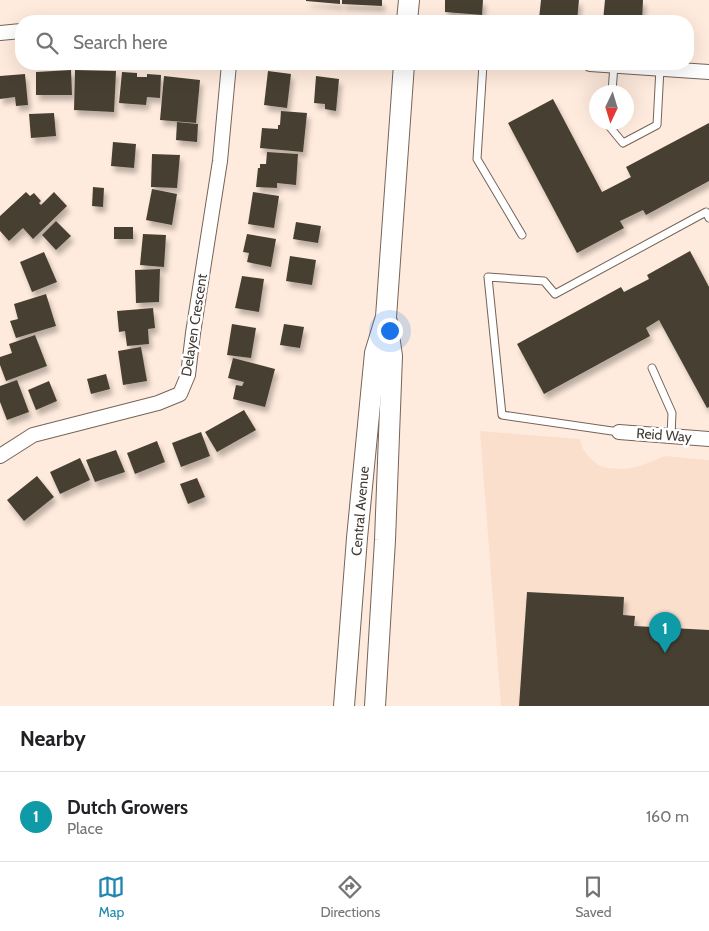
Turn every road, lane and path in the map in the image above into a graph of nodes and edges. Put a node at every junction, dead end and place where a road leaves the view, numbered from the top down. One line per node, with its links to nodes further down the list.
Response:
1 (409, 0): 2 (main road)
2 (408, 15)
3 (15, 32): 4 (street)
4 (0, 33)
5 (228, 70): 21 (street, Delayen Crescent)
6 (404, 70): 16 (main road, Central Avenue)
7 (483, 70): 15 (lane)
8 (614, 70): 12 (lane)
9 (660, 70): 13 (lane)
10 (684, 70): 11 (street)
11 (709, 72)
12 (613, 85)
13 (612, 130)
14 (709, 218): 18 (lane)
15 (522, 235)
16 (386, 317): 22 (main road, Central Avenue); 23 (main road, Central Avenue)
17 (652, 368): 19 (lane)
18 (619, 432): 19 (street, Reid Way)
19 (671, 436): 20 (street, Reid Way)
20 (709, 439)
21 (0, 456)
22 (344, 706)
23 (375, 706)

